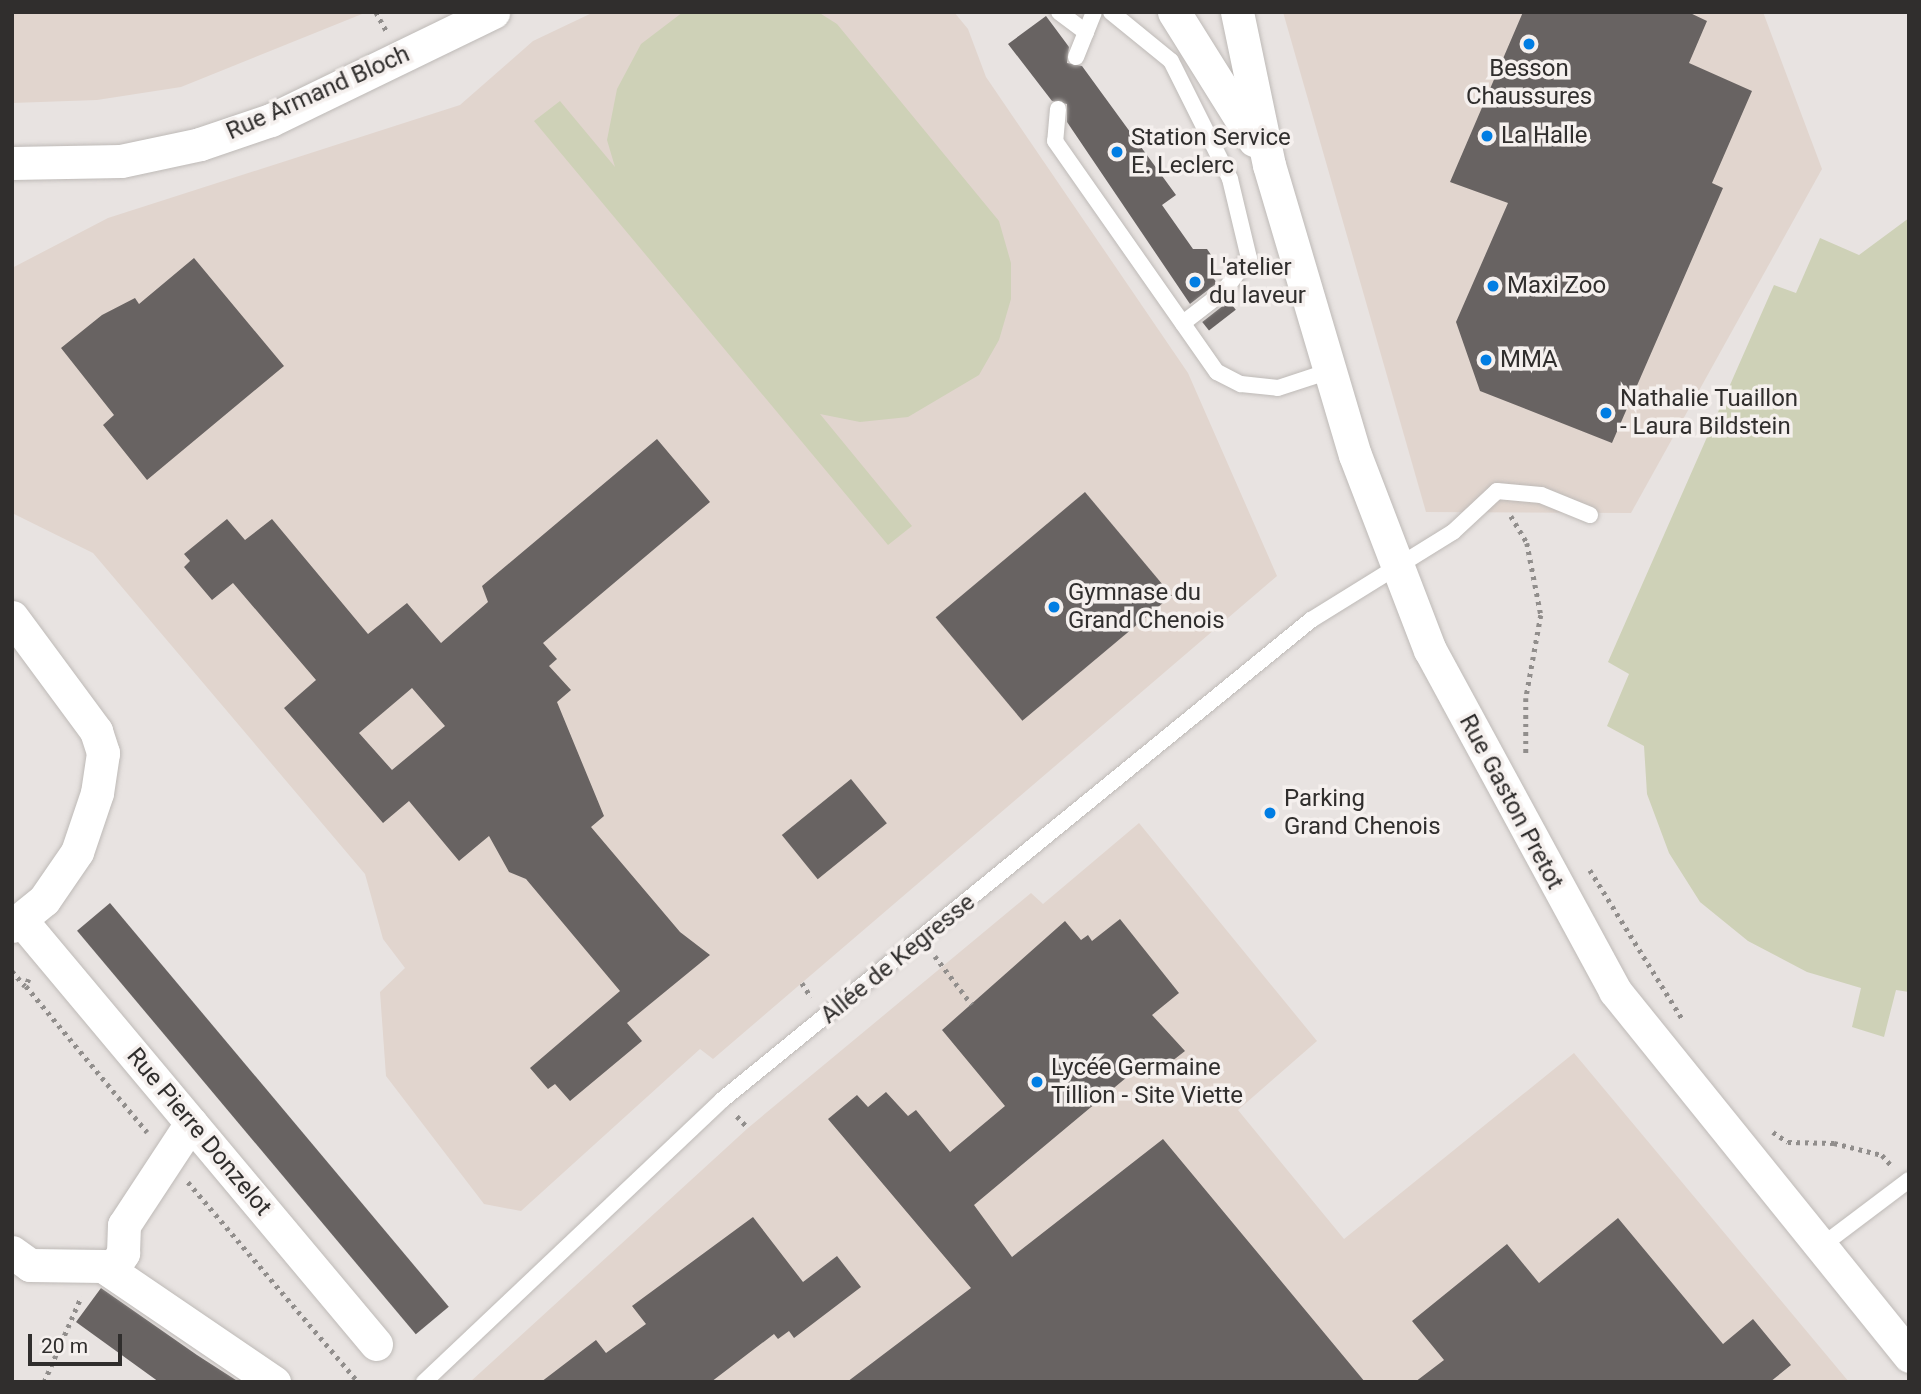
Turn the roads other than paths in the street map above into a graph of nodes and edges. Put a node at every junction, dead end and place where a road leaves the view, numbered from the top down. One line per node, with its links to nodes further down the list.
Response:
1 (493, 12): 10 (street, Rue Armand Bloch)
2 (1059, 12): 7 (lane)
3 (1094, 12): 7 (lane)
4 (1111, 12): 12 (lane)
5 (1174, 12): 11 (street, Rue Gaston Pretot)
6 (1237, 12): 11 (street, Rue Gaston Pretot)
7 (1086, 32): 8 (lane)
8 (1076, 57)
9 (1058, 109): 12 (lane)
10 (12, 163)
11 (1269, 165): 13 (street, Rue Gaston Pretot)
12 (1183, 323): 13 (lane)
13 (1330, 371): 15 (street, Rue Gaston Pretot)
14 (1590, 515): 15 (lane, Allée de Kegresse)
15 (1394, 563): 20 (street, Rue Gaston Pretot); 26 (lane, Allée de Kegresse)
16 (12, 617): 17 (street, Rue Pierre Donzelot)
17 (16, 923): 18 (street, Rue Pierre Donzelot)
18 (191, 1122): 22 (street); 23 (street, Rue Pierre Donzelot)
19 (1908, 1180): 20 (lane)
20 (1820, 1247): 24 (street, Rue Gaston Pretot)
21 (12, 1252): 22 (street)
22 (107, 1269): 25 (street)
23 (376, 1345)
24 (1909, 1356)
25 (274, 1382)
26 (424, 1382)

